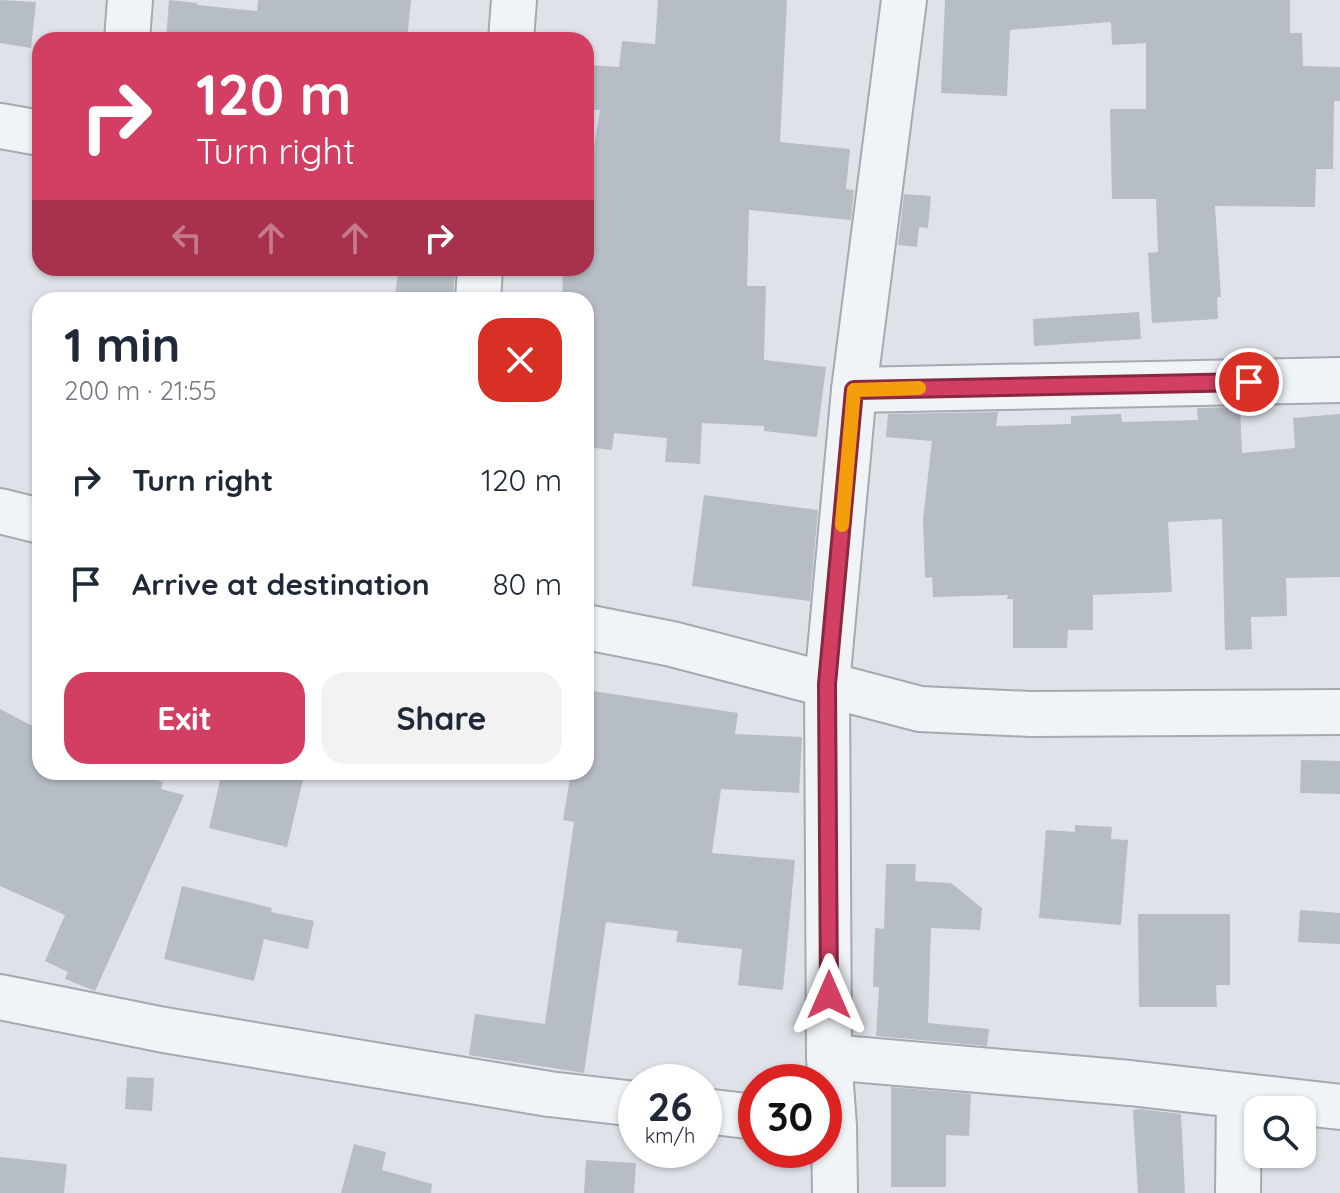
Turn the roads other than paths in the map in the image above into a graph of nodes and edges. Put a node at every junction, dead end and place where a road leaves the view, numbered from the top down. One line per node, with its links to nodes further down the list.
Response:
1 (130, 0): 4 (street)
2 (514, 0): 5 (street)
3 (904, 0): 9 (street)
4 (128, 32)
5 (512, 32)
6 (0, 126): 7 (street)
7 (32, 132)
8 (1340, 380): 9 (street)
9 (854, 390): 13 (street)
10 (0, 511): 11 (street)
11 (32, 519)
12 (594, 629): 13 (street)
13 (827, 684): 14 (street); 16 (street)
14 (1340, 712)
15 (0, 997): 19 (street)
16 (829, 1057): 17 (street); 18 (street)
17 (829, 1064)
18 (1239, 1096): 20 (street); 23 (street)
19 (618, 1102)
20 (1340, 1107)
21 (833, 1168): 22 (street)
22 (835, 1193)
23 (1238, 1193)

